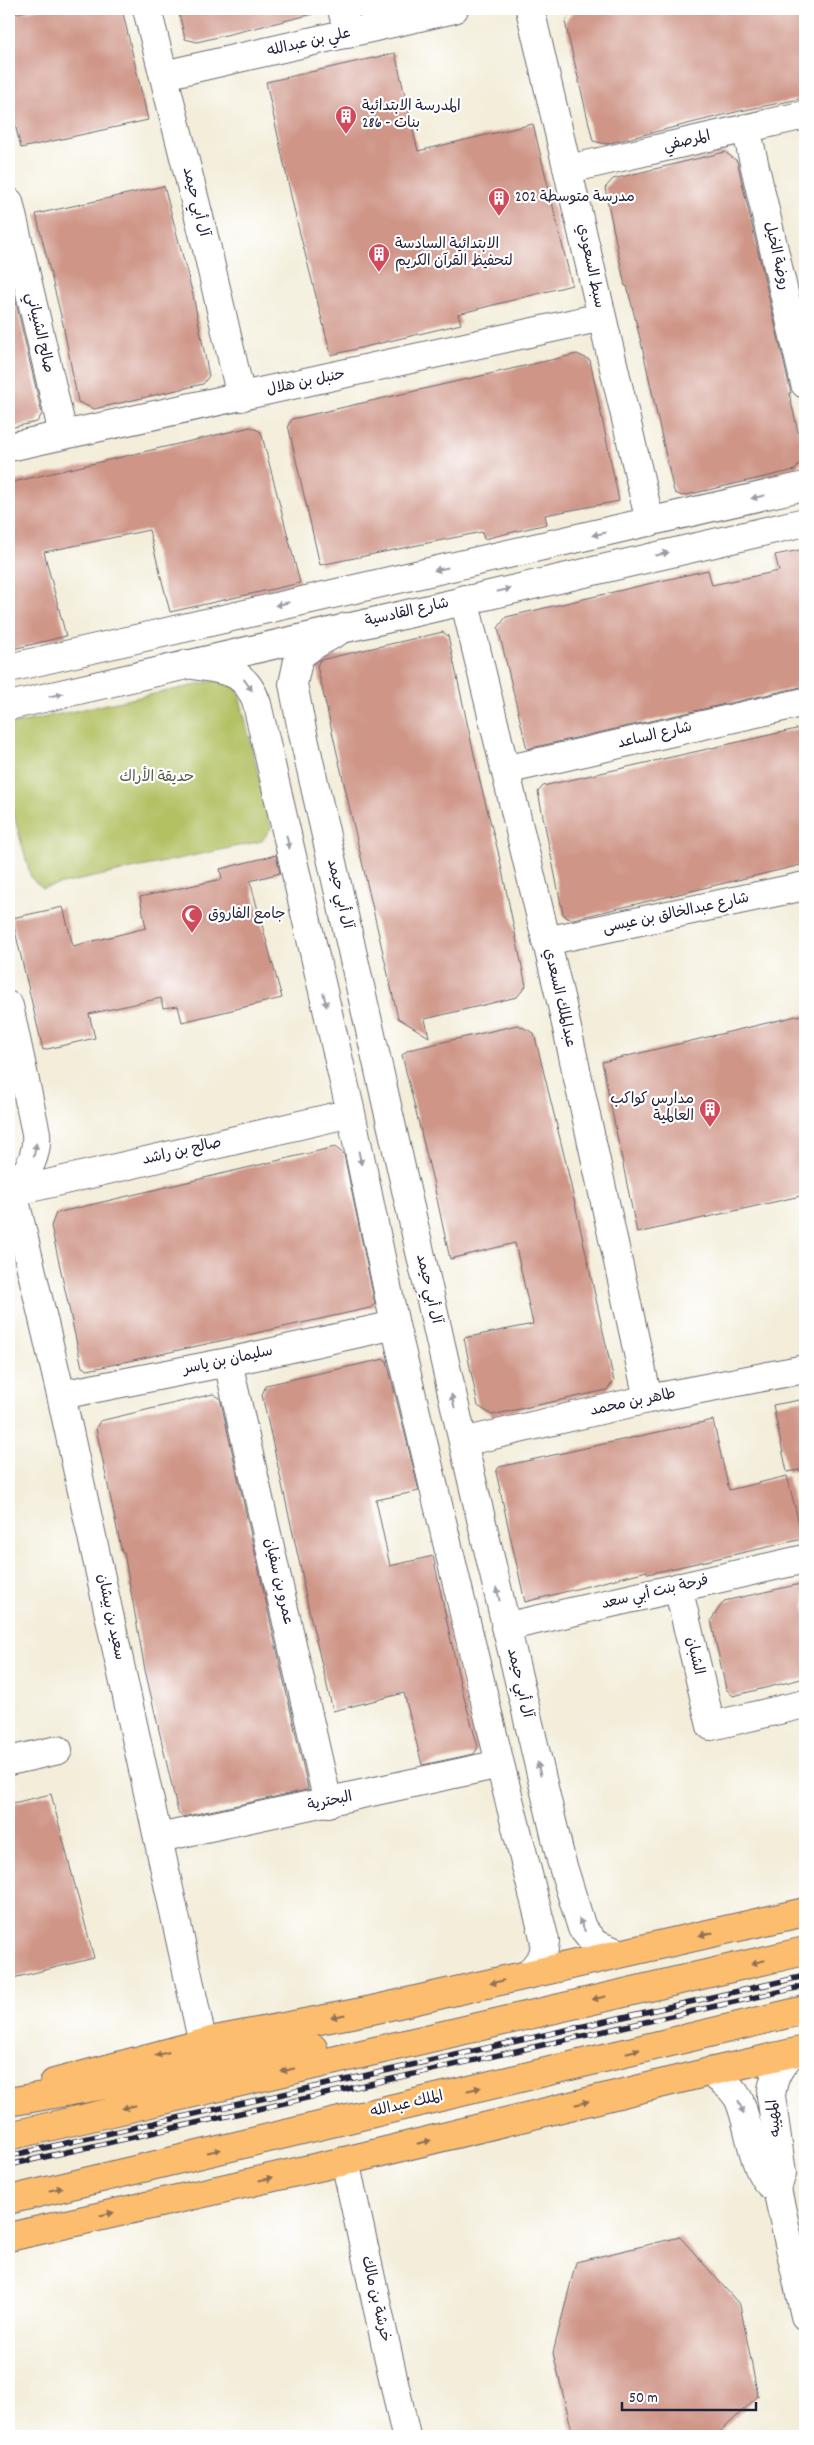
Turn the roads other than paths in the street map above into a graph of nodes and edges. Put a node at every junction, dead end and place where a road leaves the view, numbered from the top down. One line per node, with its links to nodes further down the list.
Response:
1 (147, 9): 5 (street, آل أبي حيمد)
2 (454, 9): 4 (street, علي بن عبدالله)
3 (530, 9): 8 (street, سبط السعودي)
4 (345, 21): 5 (street, علي بن عبدالله)
5 (164, 75): 13 (street, آل أبي حيمد)
6 (805, 115): 7 (street, المرصفي)
7 (746, 128): 8 (street, المرصفي); 10 (street, روضة الخيل)
8 (569, 169): 11 (street, سبط السعودي)
9 (9, 202): 14 (street, صالح الشيباني)
10 (795, 291): 12 (street, روضة الخيل)
11 (602, 317): 13 (street, حنبل بن هلال); 17 (street, سبط السعودي)
12 (805, 384)
13 (241, 397): 14 (street, حنبل بن هلال)
14 (63, 434): 15 (street, حنبل بن هلال)
15 (9, 446)
16 (805, 486): 17 (street, one-way to 17)
17 (650, 522): 22 (street, one-way to 22)
18 (805, 522): 19 (street, شارع القادسية, one-way to 18)
19 (464, 599): 20 (street, شارع القادسية); 25 (street, عبدالملك السعدي)
20 (346, 627): 21 (street, شارع القادسية); 36 (street, آل أبي حيمد, one-way to 20)
21 (187, 664): 24 (street, شارع القادسية, one-way to 21); 29 (street, one-way to 29)
22 (9, 668)
23 (805, 702): 25 (street, شارع الساعد)
24 (9, 706)
25 (505, 770): 27 (street, عبدالملك السعدي)
26 (805, 886): 27 (street, شارع عبدالخالق بن عيسى)
27 (546, 941): 35 (street, عبدالملك السعدي)
28 (9, 1006): 30 (street, one-way to 28)
29 (351, 1113): 30 (street, صالح بن راشد); 31 (street, one-way to 31)
30 (11, 1184): 34 (street, سعيد بن بيشان)
31 (394, 1325): 32 (street, سليمان بن ياسر); 43 (street)
32 (228, 1362): 34 (street, سليمان بن ياسر); 44 (street, عمرو بن سفيان)
33 (805, 1369): 35 (street, طاهر بن محمد)
34 (61, 1395): 45 (street, سعيد بن بيشان)
35 (648, 1399): 36 (street, طاهر بن محمد)
36 (463, 1442): 39 (street, آل أبي حيمد, one-way to 36)
37 (805, 1559): 38 (street, فرحة بنت أبي سعد)
38 (678, 1587): 39 (street, فرحة بنت أبي سعد); 40 (street, الشبان)
39 (505, 1627): 46 (street, آل أبي حيمد, one-way to 39)
40 (805, 1704)
41 (58, 1750): 42 (street)
42 (9, 1761)
43 (500, 1764): 44 (street, البحترية); 47 (street)
44 (328, 1802): 45 (street, البحترية)
45 (159, 1838): 54 (street, سعيد بن بيشان)
46 (568, 1885): 47 (street); 50 (street, آل أبي حيمد, one-way to 46)
47 (534, 1892): 51 (street)
48 (805, 1912): 50 (main road, one-way to 50)
49 (805, 1951): 53 (main road, one-way to 53)
50 (619, 1953): 51 (main road)
51 (528, 1975): 54 (main road, one-way to 54)
52 (805, 2010): 62 (main road, الملك عبدالله, one-way to 52)
53 (421, 2039): 58 (main road); 59 (main road, one-way to 59)
54 (203, 2044): 57 (main road, one-way to 57)
55 (799, 2052): 56 (main road); 61 (street, المهيبه)
56 (709, 2072): 60 (main road, one-way to 56); 61 (street, المهيبه, one-way to 61)
57 (9, 2095)
58 (9, 2102)
59 (9, 2136)
60 (344, 2161): 63 (main road, one-way to 60); 65 (street, خرشة بن مالك)
61 (777, 2188): 64 (street, المهيبه)
62 (9, 2200)
63 (9, 2237)
64 (805, 2316)
65 (406, 2436)

